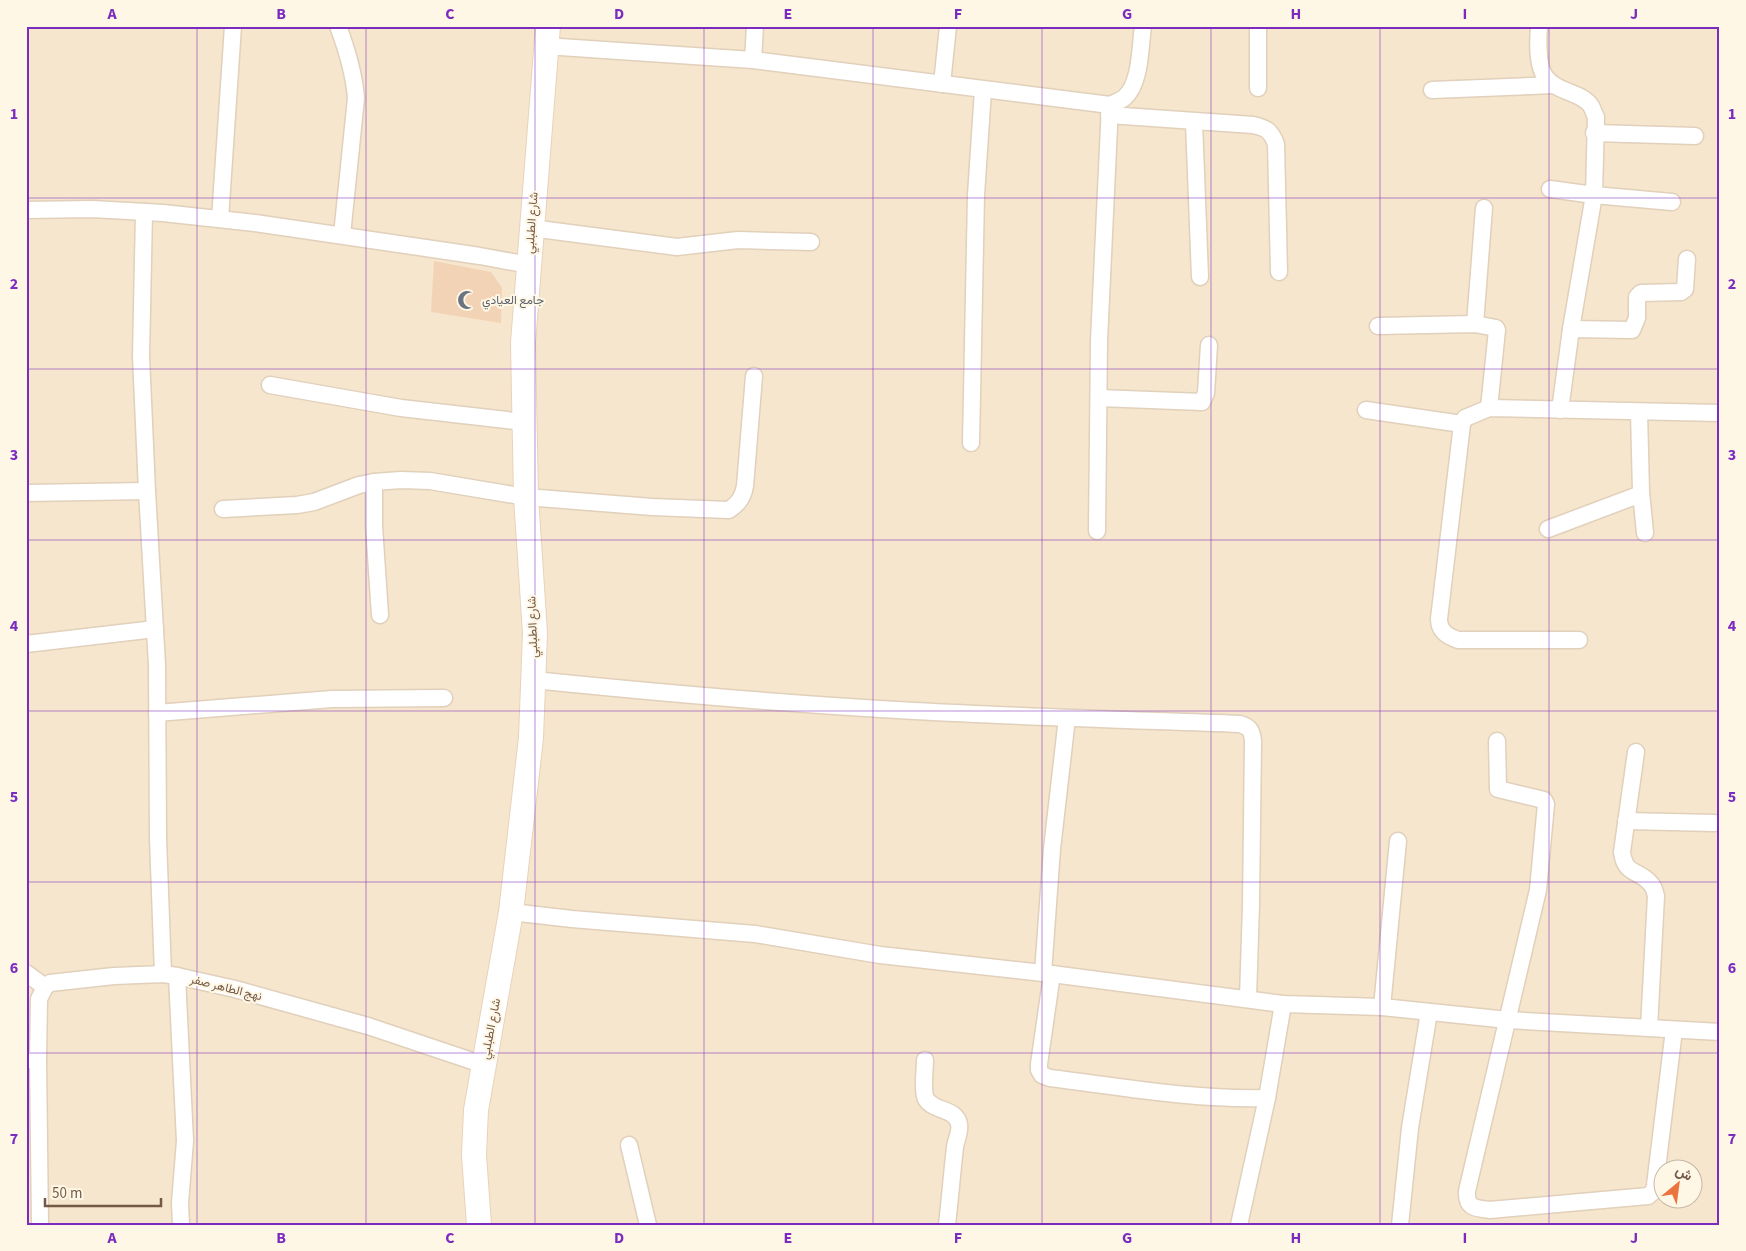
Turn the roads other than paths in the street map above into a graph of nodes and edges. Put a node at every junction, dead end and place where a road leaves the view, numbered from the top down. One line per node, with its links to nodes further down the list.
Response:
1 (233, 26): 25 (street)
2 (338, 26): 27 (street)
3 (755, 26): 9 (street)
4 (948, 26): 10 (street)
5 (1143, 26): 15 (street)
6 (1258, 26): 12 (street)
7 (1539, 26): 11 (street)
8 (547, 36): 9 (street); 26 (street, شارع الطبلبي)
9 (753, 60): 10 (street)
10 (942, 84): 13 (street)
11 (1554, 85): 14 (street); 17 (street)
12 (1258, 88)
13 (983, 90): 15 (street); 47 (street)
14 (1432, 90)
15 (1109, 110): 16 (street); 39 (street)
16 (1194, 122): 31 (street); 32 (street)
17 (1594, 133): 18 (street); 20 (street)
18 (1695, 136)
19 (1550, 189): 20 (street)
20 (1594, 195): 21 (street); 35 (street)
21 (1672, 202)
22 (1484, 208): 33 (street)
23 (26, 210): 24 (street)
24 (144, 212): 25 (street); 49 (street)
25 (220, 219): 27 (street)
26 (531, 228): 28 (street); 30 (street, شارع الطبلبي)
27 (342, 235): 30 (street)
28 (811, 242)
29 (1686, 259): 35 (street)
30 (529, 265): 45 (street, شارع الطبلبي)
31 (1279, 272)
32 (1200, 277)
33 (1475, 324): 34 (street); 40 (street)
34 (1378, 326)
35 (1571, 328): 42 (street)
36 (1209, 345): 39 (street)
37 (754, 376): 52 (street)
38 (270, 385): 45 (street)
39 (1099, 398): 55 (street)
40 (1489, 408): 42 (street); 46 (street)
41 (1366, 410): 46 (street)
42 (1560, 410): 43 (street)
43 (1639, 412): 44 (street); 51 (street)
44 (1720, 412)
45 (524, 422): 52 (street, شارع الطبلبي)
46 (1462, 424): 59 (street)
47 (971, 444)
48 (374, 482): 52 (street); 53 (street); 57 (street)
49 (146, 491): 50 (street); 58 (street)
50 (26, 493)
51 (1641, 494): 54 (street); 56 (street)
52 (526, 497): 61 (street, شارع الطبلبي)
53 (222, 509)
54 (1548, 529)
55 (1097, 531)
56 (1645, 533)
57 (380, 615)
58 (155, 629): 60 (street); 63 (street)
59 (1579, 640)
60 (26, 644)
61 (534, 680): 64 (street); 70 (street, شارع الطبلبي)
62 (444, 698): 63 (street)
63 (157, 713): 73 (street)
64 (1067, 718): 72 (street); 75 (street)
65 (1497, 741): 79 (street)
66 (1636, 752): 67 (street)
67 (1626, 821): 68 (street); 80 (street)
68 (1715, 823)
69 (1398, 841): 77 (street)
70 (512, 912): 72 (street); 85 (street, شارع الطبلبي)
71 (26, 973): 74 (street)
72 (1048, 974): 75 (street); 86 (street)
73 (170, 975): 74 (street, نهج الطاهر صفر); 85 (street, نهج الطاهر صفر); 89 (street)
74 (45, 987): 83 (street)
75 (1248, 998): 76 (street)
76 (1283, 1004): 77 (street); 86 (street)
77 (1382, 1007): 78 (street)
78 (1430, 1012): 79 (street); 94 (street)
79 (1508, 1020): 80 (street); 81 (street)
80 (1649, 1028): 81 (street)
81 (1674, 1030): 82 (street)
82 (1720, 1032)
83 (32, 1060): 88 (street)
84 (925, 1060): 92 (street)
85 (484, 1064): 90 (street, شارع الطبلبي)
86 (1267, 1098): 93 (street)
87 (629, 1145): 91 (street)
88 (40, 1225)
89 (181, 1225)
90 (480, 1225)
91 (648, 1225)
92 (948, 1225)
93 (1239, 1225)
94 (1400, 1225)

